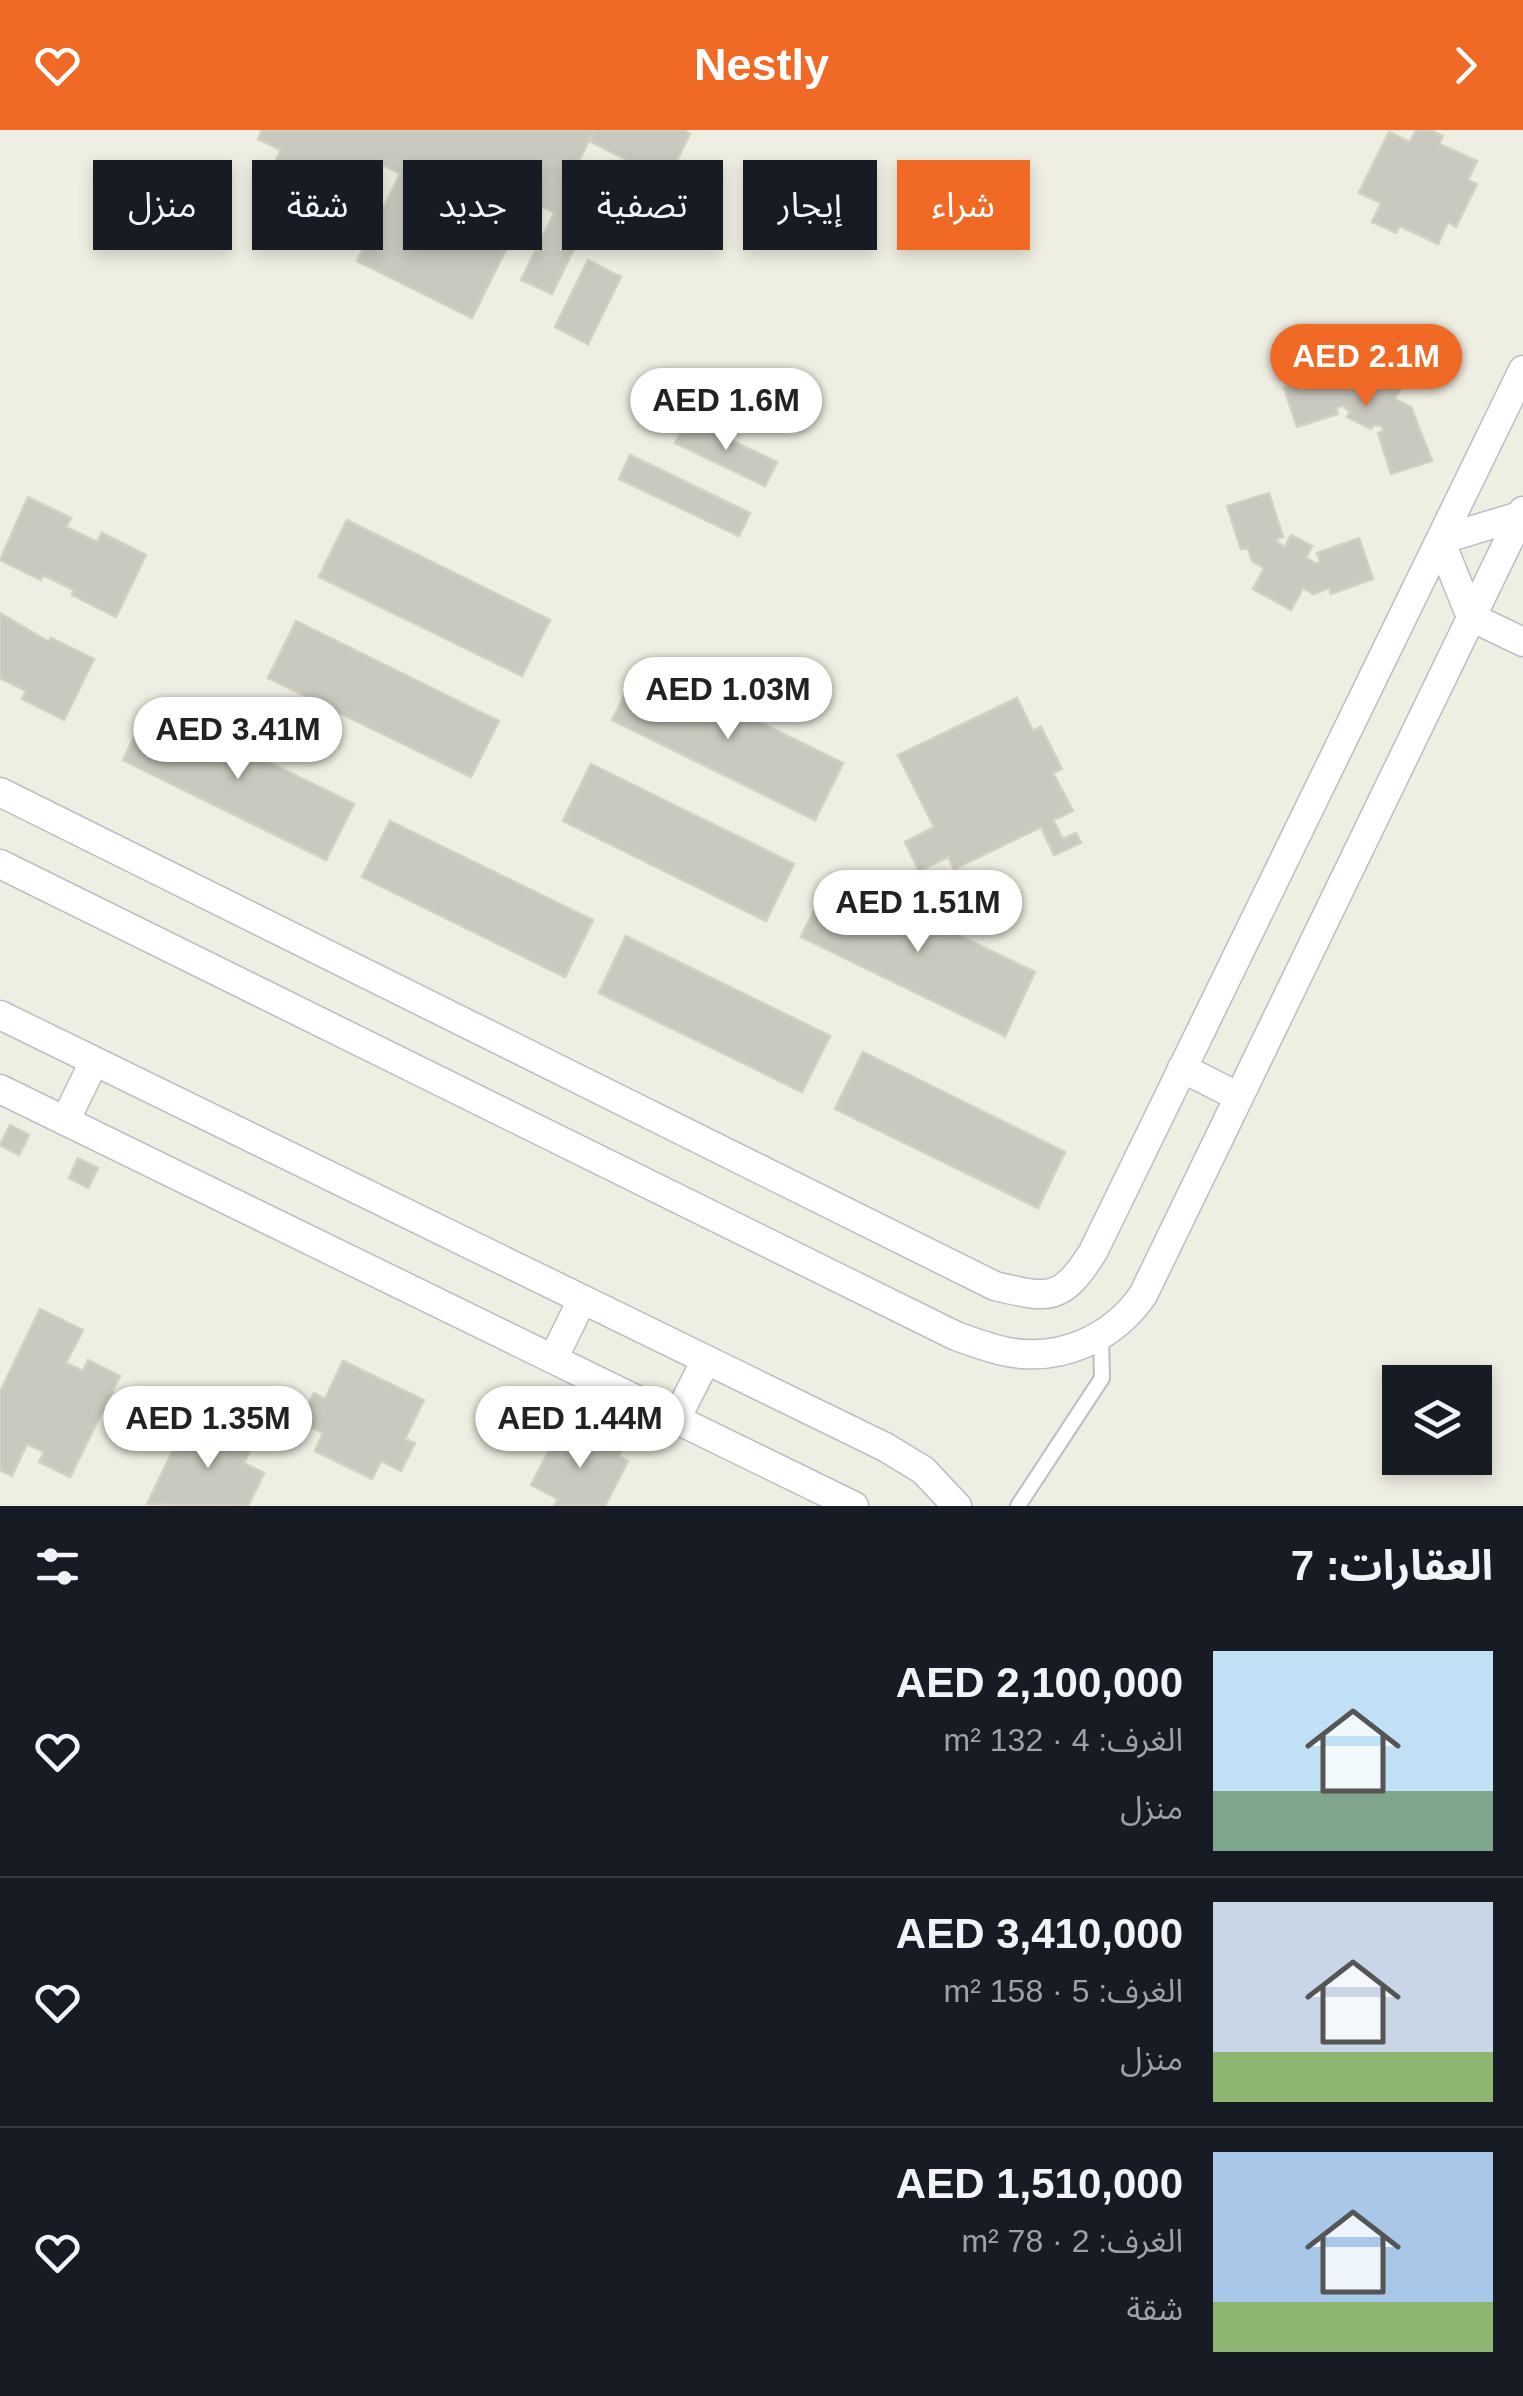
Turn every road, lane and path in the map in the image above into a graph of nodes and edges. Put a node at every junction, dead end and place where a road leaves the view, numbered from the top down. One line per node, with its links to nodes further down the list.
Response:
1 (1523, 370): 3 (street)
2 (1522, 513): 3 (street); 4 (street)
3 (1440, 540): 4 (street); 10 (street)
4 (1472, 618): 5 (street); 12 (street)
5 (1523, 642)
6 (0, 792): 10 (street)
7 (0, 864): 15 (street)
8 (0, 1016): 9 (street)
9 (94, 1062): 13 (street); 14 (street)
10 (1182, 1068): 12 (street)
11 (0, 1089): 13 (street)
12 (1239, 1096): 15 (street)
13 (65, 1120): 16 (street)
14 (582, 1300): 16 (street); 17 (street)
15 (1100, 1336): 21 (lane)
16 (554, 1359): 18 (street)
17 (706, 1360): 18 (street); 20 (street)
18 (676, 1419): 19 (street)
19 (854, 1506)
20 (957, 1506)
21 (1018, 1506)

